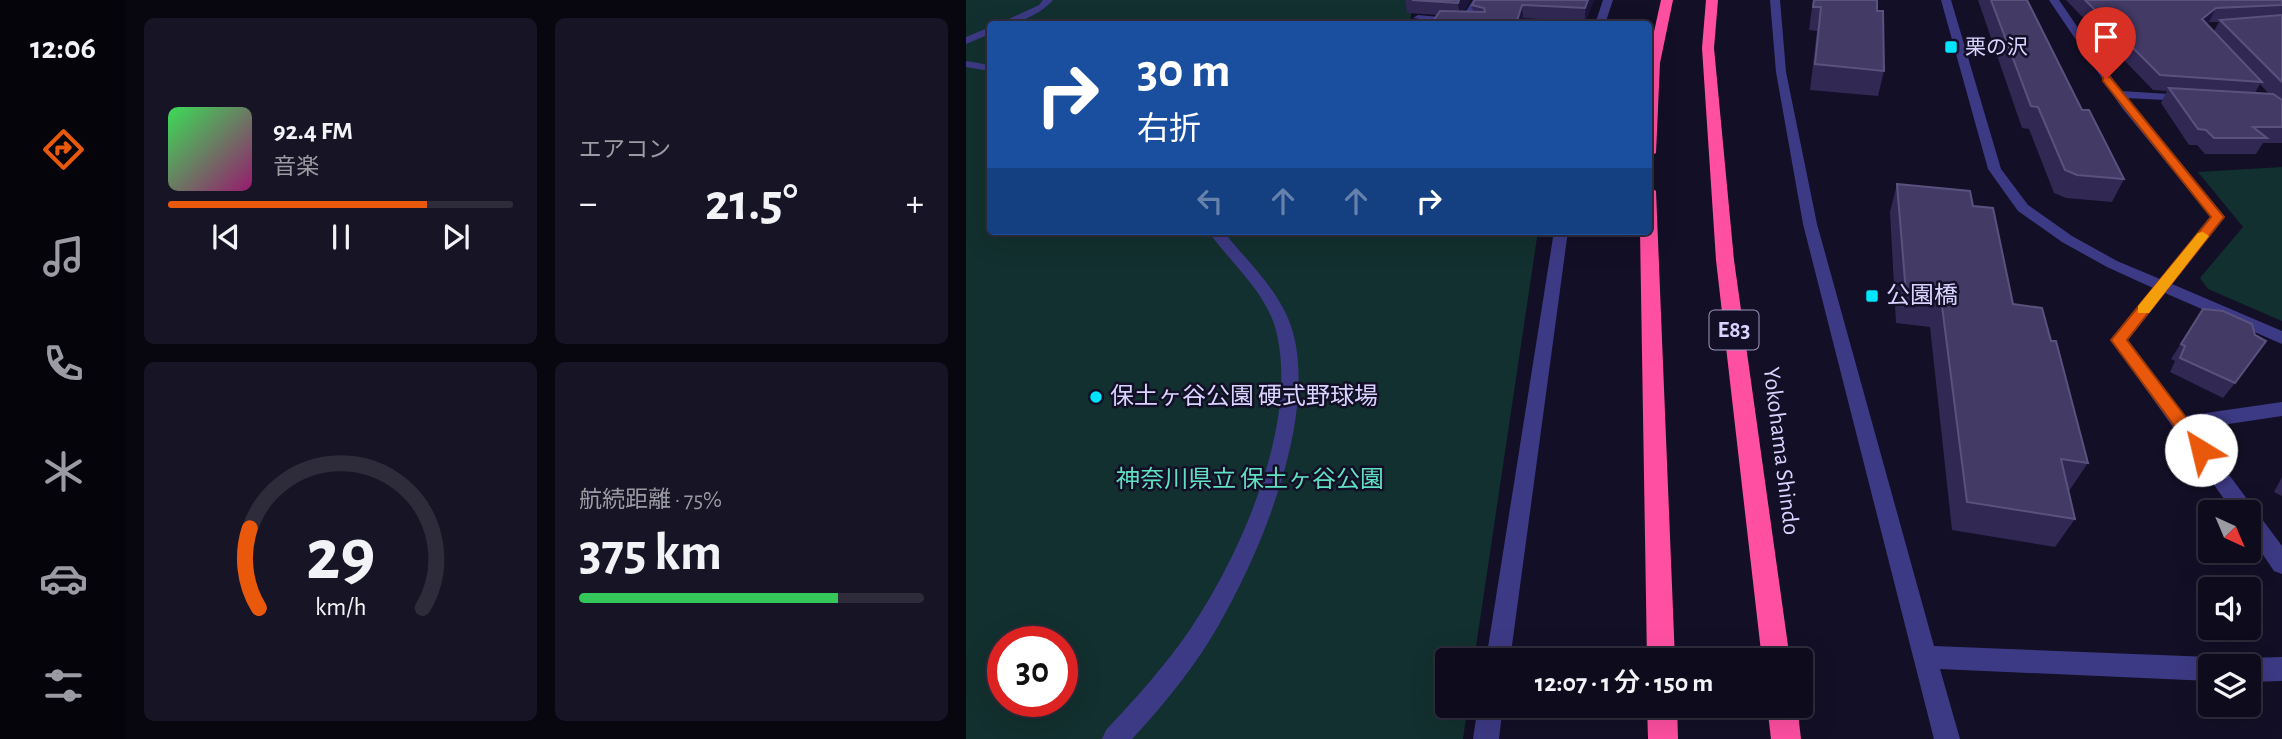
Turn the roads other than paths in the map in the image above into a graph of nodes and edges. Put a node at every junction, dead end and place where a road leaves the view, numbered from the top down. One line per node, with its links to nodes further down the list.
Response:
1 (1048, 0): 10 (street)
2 (1478, 0): 12 (street)
3 (1608, 0): 13 (street)
4 (1667, 0): 18 (highway)
5 (1712, 0): 33 (highway, Yokohama Shindo / E83)
6 (1775, 0): 34 (street)
7 (1945, 0): 24 (street)
8 (2054, 0): 19 (street)
9 (1418, 18): 11 (street)
10 (1010, 21)
11 (1445, 21)
12 (1464, 21)
13 (1601, 21)
14 (987, 31): 15 (street)
15 (966, 41)
16 (966, 64): 17 (street)
17 (987, 68)
18 (1652, 93)
19 (2117, 94): 20 (street); 24 (street)
20 (2200, 100)
21 (1218, 235): 41 (street)
22 (1560, 235): 31 (street)
23 (1649, 235): 32 (highway)
24 (2161, 287): 25 (street); 27 (street)
25 (2282, 338)
26 (2282, 409): 27 (street)
27 (2182, 424): 28 (street)
28 (2236, 500)
29 (2261, 535): 30 (street)
30 (2282, 564)
31 (1499, 648)
32 (1661, 648)
33 (1774, 648)
34 (1926, 657): 35 (street); 45 (street)
35 (2198, 668)
36 (2282, 668): 37 (street)
37 (2261, 669)
38 (1489, 718): 42 (street)
39 (1662, 718): 43 (highway)
40 (1784, 718): 44 (highway)
41 (1115, 739)
42 (1486, 739)
43 (1663, 739)
44 (1786, 739)
45 (1947, 739)

